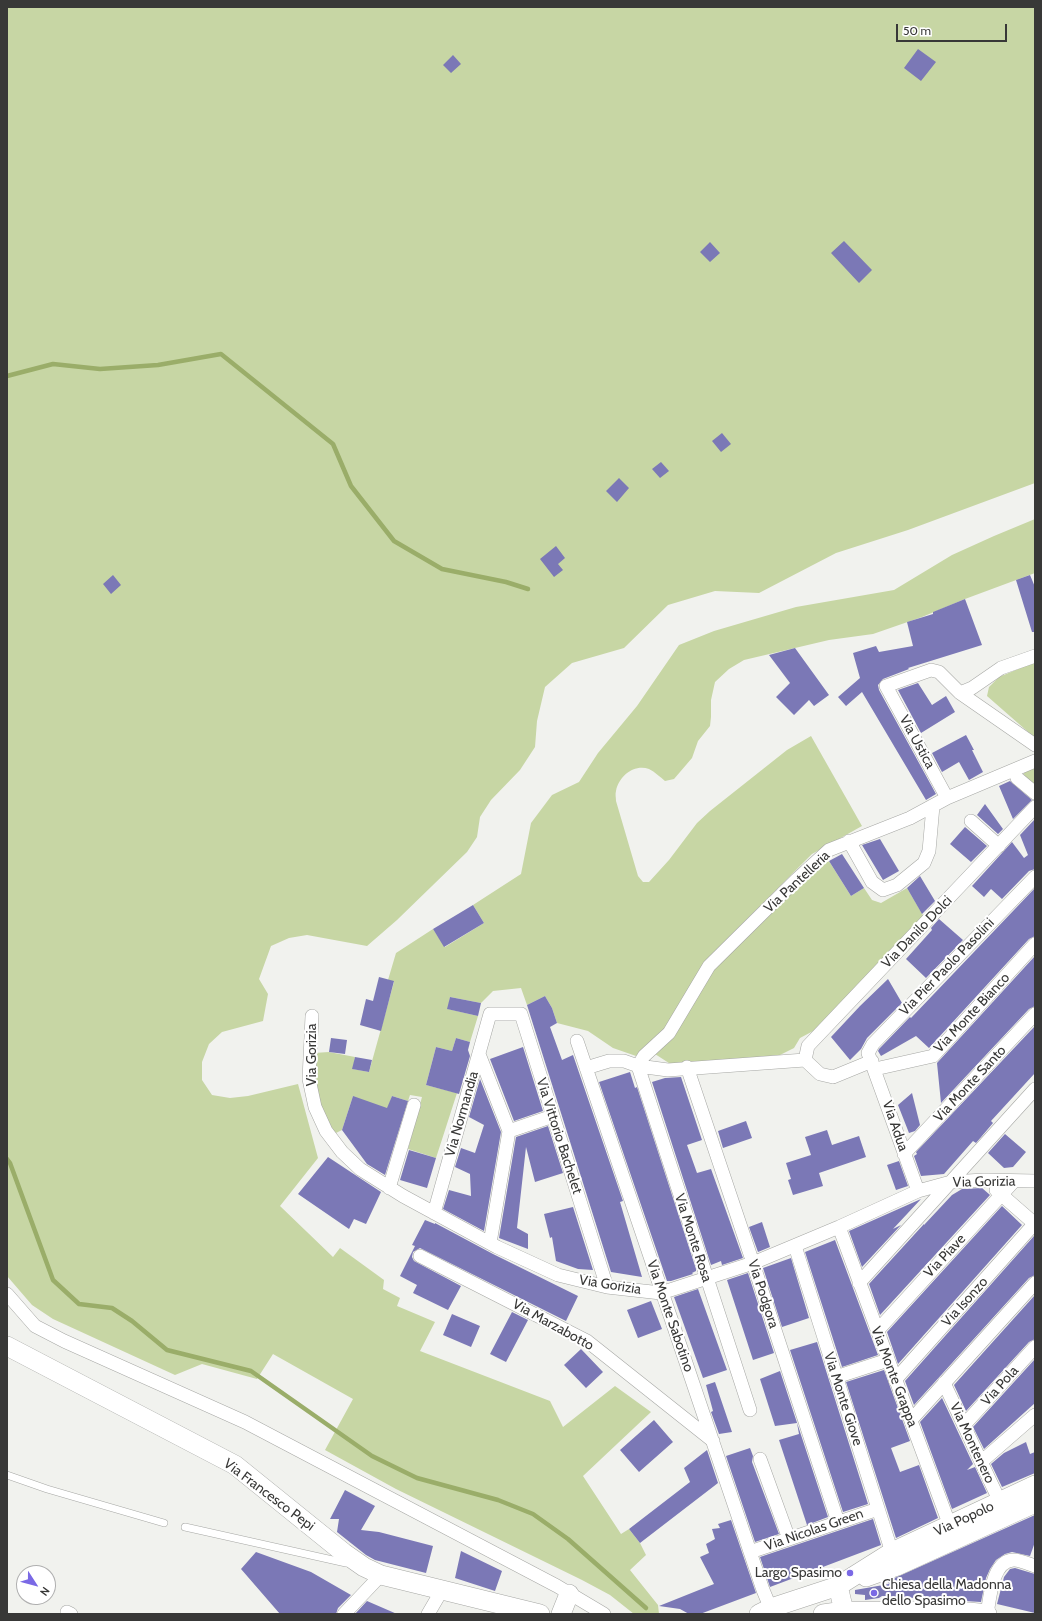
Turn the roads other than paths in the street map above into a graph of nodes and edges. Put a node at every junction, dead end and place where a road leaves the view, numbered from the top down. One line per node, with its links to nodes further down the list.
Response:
1 (1035, 656): 2 (street)
2 (960, 693): 3 (street); 7 (street, Via Ustica)
3 (1035, 745)
4 (1035, 761): 7 (street, Via Pantelleria)
5 (1017, 778): 6 (street)
6 (1035, 793)
7 (947, 798): 8 (street, Via Pantelleria)
8 (933, 806): 11 (street, Via Pantelleria); 11 (street)
9 (1035, 808): 12 (street, Via Danilo Dolci)
10 (971, 821): 12 (street)
11 (849, 842): 22 (street, Via Pantelleria)
12 (999, 846): 20 (street, Via Danilo Dolci)
13 (1035, 877): 21 (street, Via Pier Paolo Pasolini)
14 (1035, 944): 21 (street, Via Monte Bianco)
15 (490, 1014): 19 (street, Via Normandia); 27 (street, Via Vittorio Bachelet)
16 (1035, 1014): 29 (street, Via Monte Santo)
17 (312, 1016): 34 (street, Via Gorizia)
18 (577, 1041): 24 (street, Via Monte Sabotino)
19 (479, 1054): 28 (street); 37 (street, Via Normandia)
20 (805, 1060): 21 (street, Via Monte Bianco); 23 (street)
21 (874, 1065): 29 (street, Via Adua)
22 (638, 1066): 23 (street); 24 (street); 44 (street, Via Monte Rosa)
23 (686, 1067): 43 (street, Via Podgora)
24 (586, 1068): 48 (street, Via Monte Sabotino)
25 (1035, 1089): 33 (street)
26 (414, 1104): 34 (street)
27 (553, 1116): 28 (street); 47 (street, Via Vittorio Bachelet)
28 (509, 1131): 40 (street)
29 (904, 1154): 35 (street, Via Adua)
30 (984, 1180): 31 (street, Via Gorizia); 33 (street, Via Gorizia); 36 (street)
31 (1014, 1181): 32 (street, Via Gorizia); 36 (street, Via Piave)
32 (1035, 1181)
33 (951, 1182): 35 (street, Via Gorizia); 45 (street)
34 (389, 1188): 37 (street, Via Gorizia)
35 (918, 1191): 39 (street, Via Gorizia)
36 (1001, 1195): 38 (street); 50 (street, Via Piave)
37 (434, 1214): 40 (street, Via Gorizia)
38 (1035, 1223): 55 (street, Via Isonzo)
39 (839, 1227): 41 (street, Via Gorizia); 45 (street, Via Monte Grappa)
40 (490, 1243): 47 (street, Via Gorizia)
41 (795, 1246): 43 (street, Via Gorizia); 54 (street, Via Monte Giove)
42 (420, 1256): 61 (street, Via Marzabotto)
43 (753, 1263): 44 (street, Via Gorizia); 69 (street, Via Podgora)
44 (706, 1278): 48 (street, Via Gorizia); 57 (street, Via Monte Rosa)
45 (859, 1283): 50 (street, Via Monte Grappa)
46 (1035, 1284): 56 (street)
47 (607, 1287): 48 (street, Via Gorizia)
48 (661, 1293): 61 (street, Via Monte Sabotino)
49 (7, 1294): 81 (street)
50 (877, 1331): 53 (street, Via Monte Grappa)
51 (7, 1346): 77 (main road, Via Francesco Pepi)
52 (1035, 1348): 60 (street, Via Pola)
53 (888, 1360): 54 (street); 55 (street, Via Monte Grappa)
54 (836, 1377): 68 (street, Via Monte Giove)
55 (895, 1380): 59 (street, Via Monte Grappa)
56 (944, 1383): 59 (street); 60 (street, Via Montenero)
57 (750, 1410)
58 (1035, 1415): 63 (street)
59 (911, 1420): 71 (street, Via Monte Grappa)
60 (964, 1425): 63 (street, Via Montenero)
61 (713, 1441): 74 (street, Via Monte Sabotino)
62 (760, 1459): 73 (street)
63 (981, 1462): 66 (street, Via Montenero)
64 (7, 1475): 70 (lane)
65 (1035, 1485): 66 (main road, Via Popolo)
66 (1000, 1502): 71 (main road, Via Popolo)
67 (1035, 1503): 75 (main road, Via Popolo)
68 (878, 1509): 69 (street, Via Nicolas Green); 75 (street, Via Monte Giove)
69 (838, 1522): 73 (street, Via Nicolas Green)
70 (164, 1523)
71 (950, 1526): 75 (main road, Via Popolo)
72 (185, 1527): 77 (lane)
73 (789, 1539): 74 (street, Via Nicolas Green)
74 (750, 1552): 84 (street, Via Monte Sabotino)
75 (895, 1559): 79 (main road)
76 (1035, 1566): 91 (street)
77 (364, 1567): 78 (main road, Via Francesco Pepi)
78 (381, 1576): 80 (main road, Via Francesco Pepi); 86 (street)
79 (838, 1586): 83 (main road); 84 (main road)
80 (442, 1590): 82 (main road, Via Francesco Pepi); 85 (street)
81 (569, 1594): 88 (main road); 89 (street)
82 (493, 1609): 87 (main road, Via Francesco Pepi)
83 (844, 1611): 90 (main road); 91 (main road)
84 (768, 1612)
85 (429, 1613)
86 (344, 1614)
87 (540, 1614)
88 (561, 1614)
89 (604, 1614)
90 (824, 1614)
91 (987, 1614)

